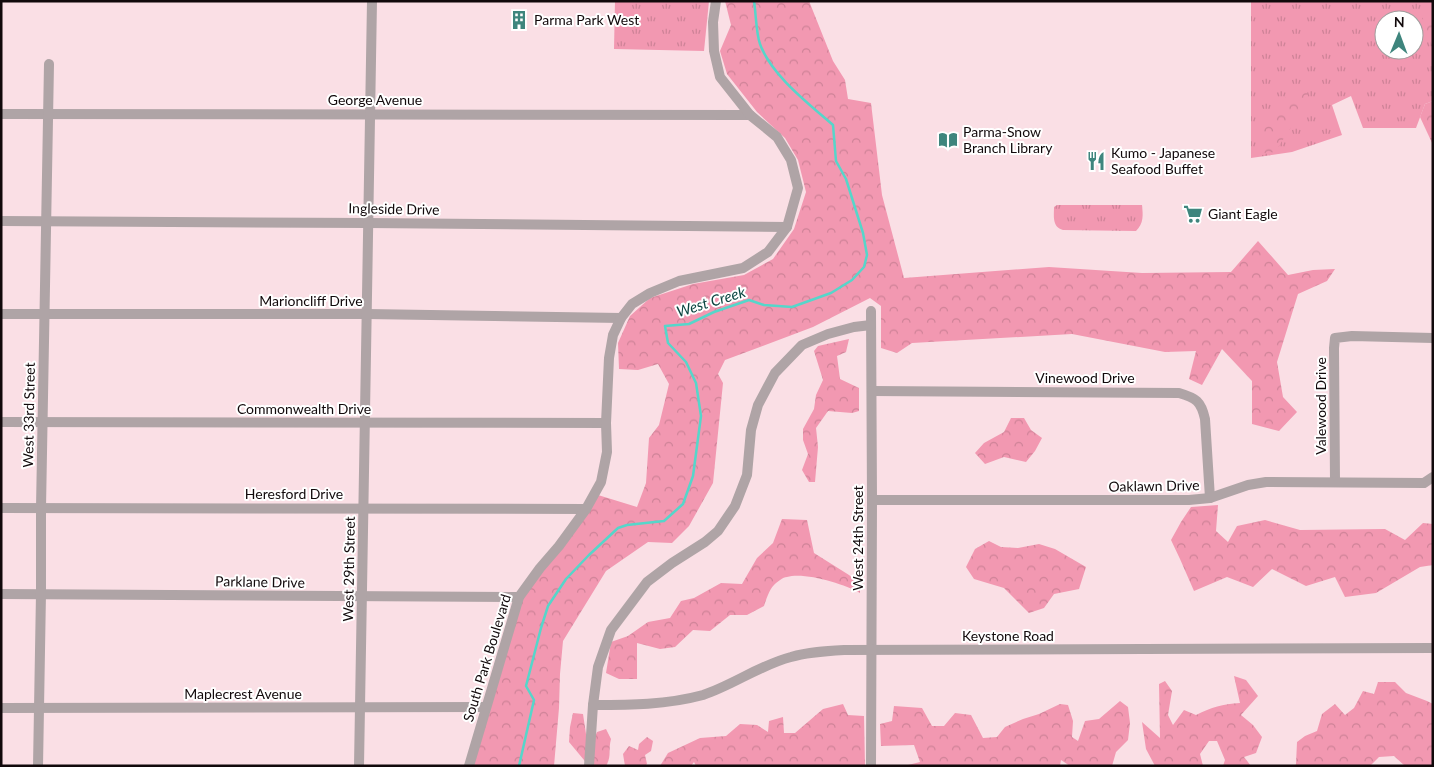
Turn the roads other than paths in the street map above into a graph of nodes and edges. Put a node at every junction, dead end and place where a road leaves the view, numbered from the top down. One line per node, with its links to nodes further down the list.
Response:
1 (372, 1): 4 (street)
2 (716, 1): 7 (street, South Park Boulevard)
3 (49, 64): 6 (street, West 33rd Street)
4 (370, 110): 6 (street, George Avenue); 7 (street, George Avenue); 10 (street, West 29th Street)
5 (1, 114): 6 (street, George Avenue)
6 (47, 114): 9 (street, West 33rd Street)
7 (750, 115): 11 (street, South Park Boulevard)
8 (1, 221): 9 (street, Ingleside Drive)
9 (46, 221): 10 (street, Ingleside Drive); 14 (street, West 33rd Street)
10 (368, 223): 11 (street, Ingleside Drive); 15 (street, West 29th Street)
11 (787, 228): 16 (street, South Park Boulevard)
12 (871, 311): 17 (street, West 24th Street)
13 (1, 314): 14 (street, Marioncliff Drive)
14 (44, 314): 15 (street, Marioncliff Drive); 21 (street, West 33rd Street)
15 (367, 314): 16 (street, Marioncliff Drive); 22 (street, West 29th Street)
16 (621, 318): 23 (street, South Park Boulevard)
17 (871, 325): 19 (street, West 24th Street); 38 (street)
18 (1433, 338): 25 (street, Valewood Drive)
19 (872, 391): 26 (street, Vinewood Drive); 27 (street, West 24th Street)
20 (1, 422): 21 (street, Commonwealth Drive)
21 (42, 422): 22 (street, Commonwealth Drive); 29 (street, West 33rd Street)
22 (365, 422): 23 (street, Commonwealth Drive); 30 (street, West 29th Street)
23 (606, 423): 31 (street, South Park Boulevard)
24 (1433, 478): 25 (street, Oaklawn Drive)
25 (1335, 482): 26 (street, Oaklawn Drive)
26 (1210, 498): 27 (street, Oaklawn Drive)
27 (872, 500): 37 (street, West 24th Street)
28 (1, 508): 29 (street, Heresford Drive)
29 (41, 508): 30 (street, Heresford Drive); 32 (street, West 33rd Street)
30 (364, 508): 31 (street, Heresford Drive); 34 (street, West 29th Street)
31 (586, 509): 35 (street, South Park Boulevard)
32 (41, 593): 33 (street, Parklane Drive); 34 (street, Parklane Drive); 42 (street, West 33rd Street)
33 (1, 594)
34 (362, 597): 35 (street, Parklane Drive); 39 (street, West 29th Street)
35 (519, 597): 40 (street, South Park Boulevard)
36 (1433, 648): 37 (street, Keystone Road)
37 (872, 650): 38 (street, Keystone Road); 47 (street, West 24th Street)
38 (593, 705): 46 (street)
39 (360, 707): 40 (street, Maplecrest Avenue); 42 (street, Maplecrest Avenue); 44 (street, West 29th Street)
40 (485, 707): 45 (street, South Park Boulevard)
41 (1, 708): 42 (street, Maplecrest Avenue)
42 (38, 708): 43 (street, West 33rd Street)
43 (38, 766)
44 (359, 766)
45 (469, 766)
46 (589, 766)
47 (871, 766)

